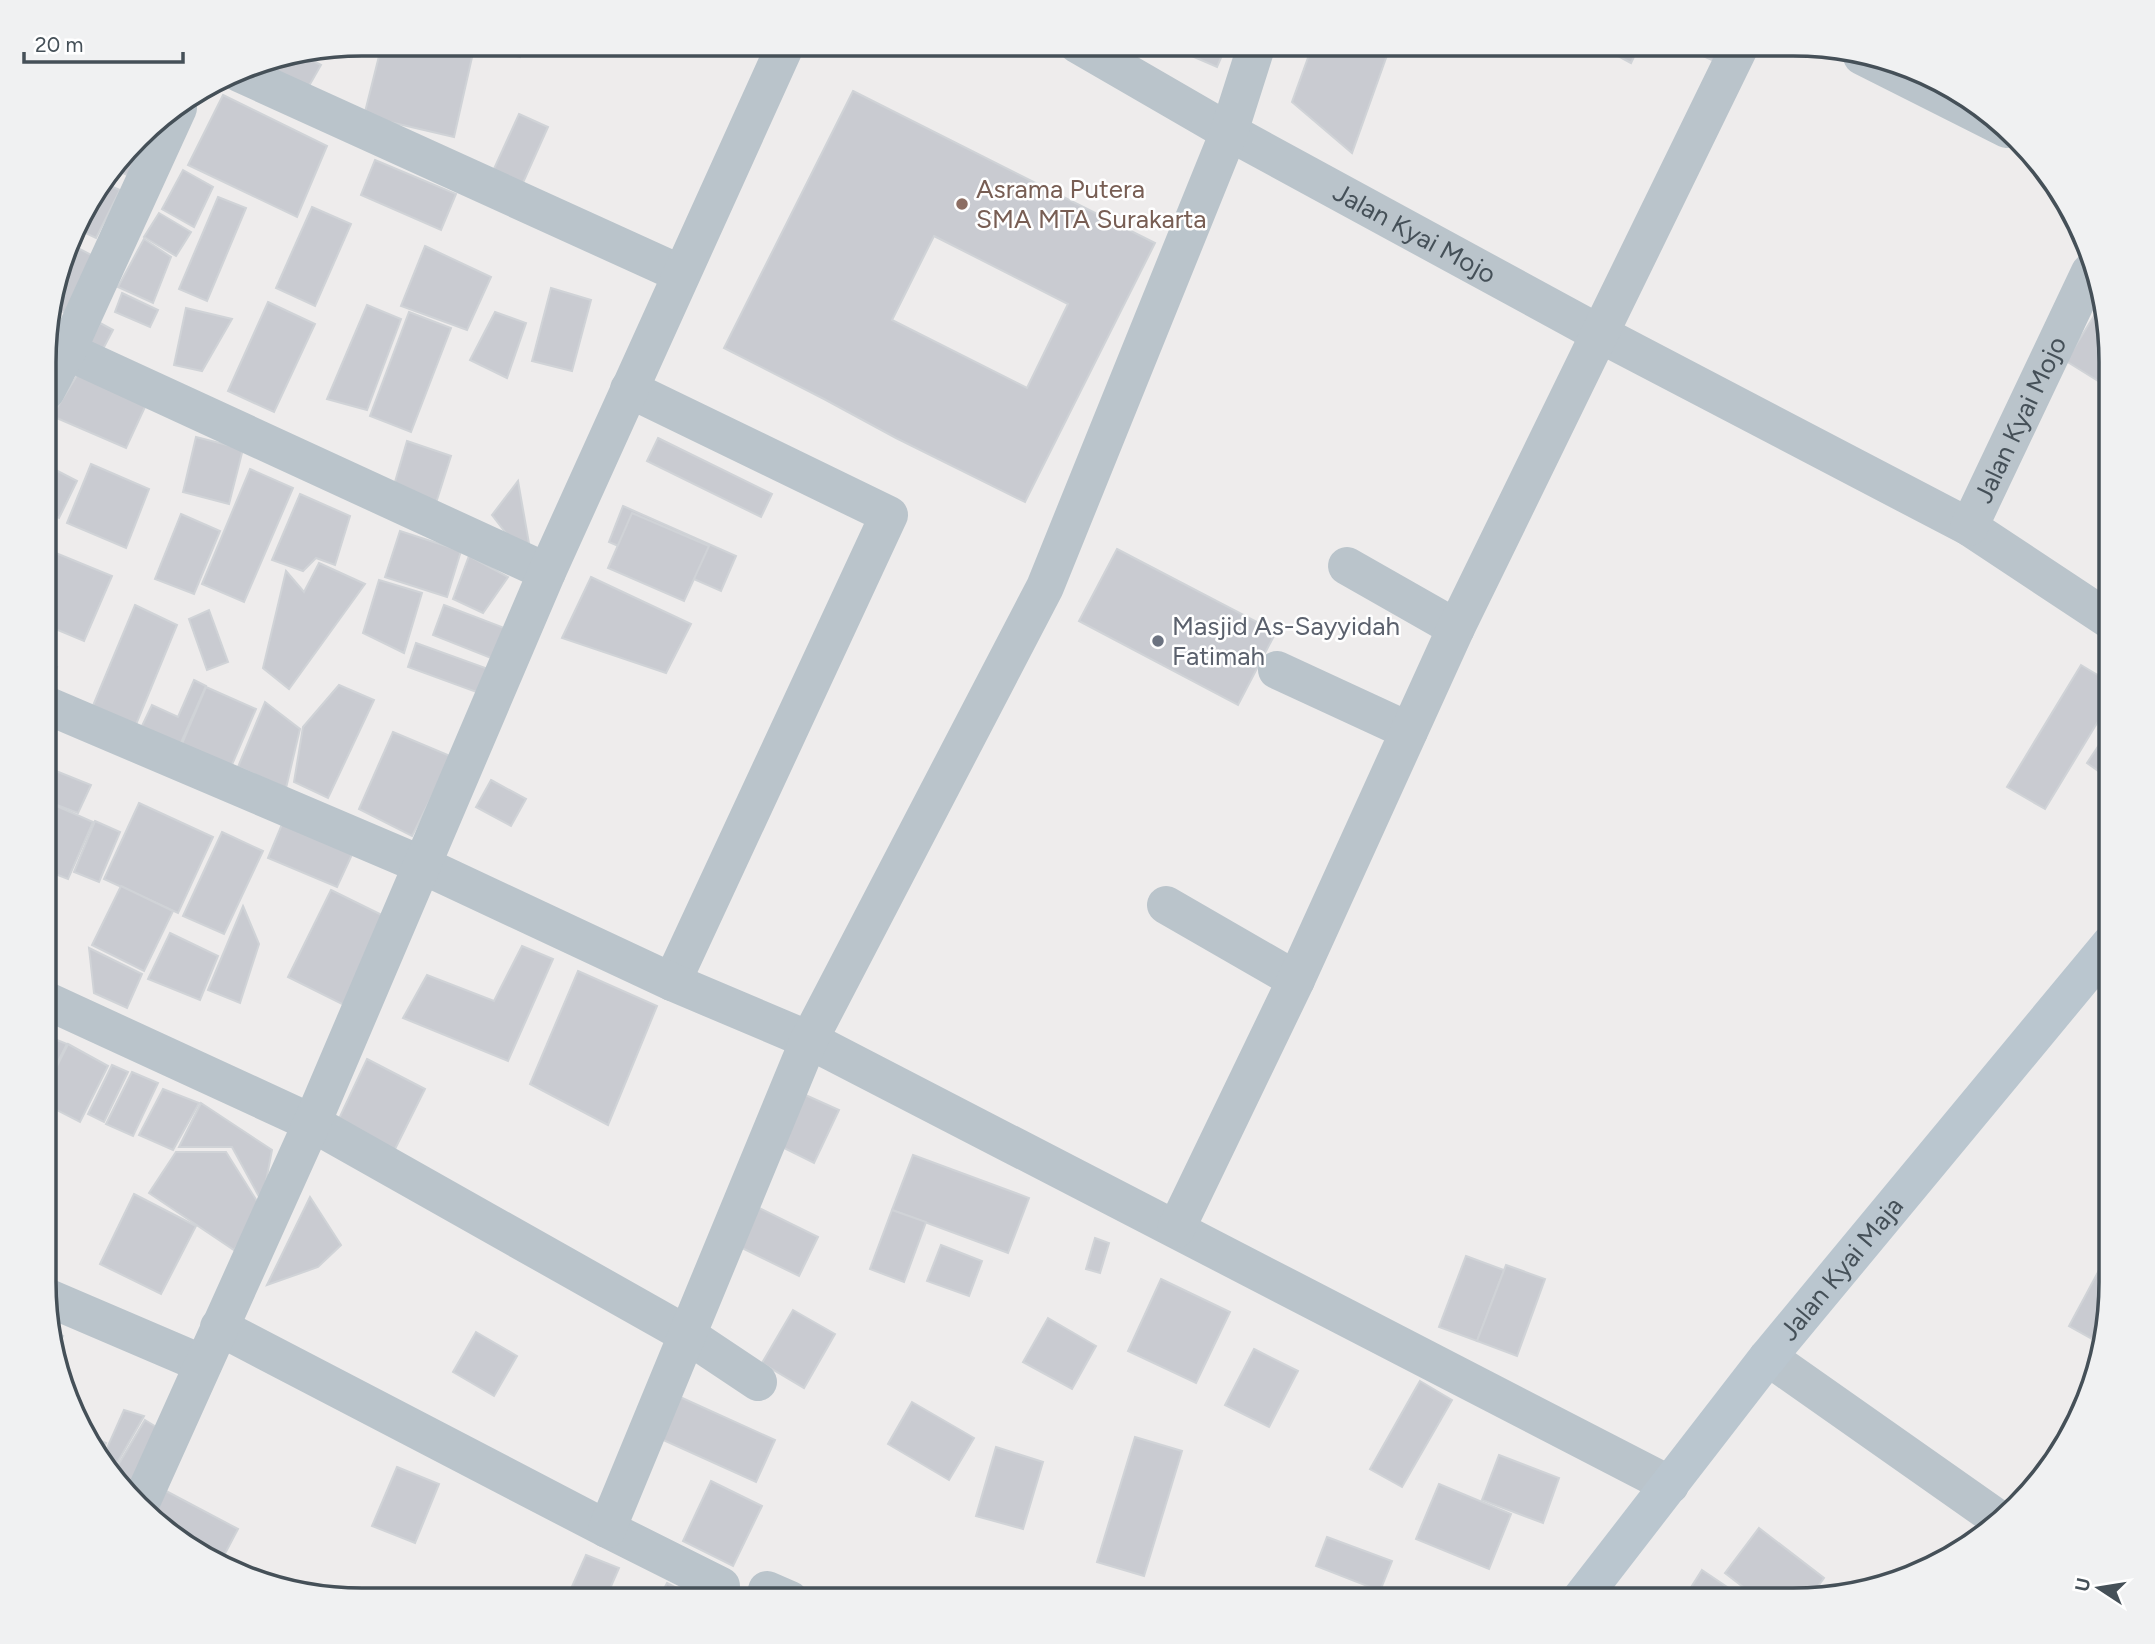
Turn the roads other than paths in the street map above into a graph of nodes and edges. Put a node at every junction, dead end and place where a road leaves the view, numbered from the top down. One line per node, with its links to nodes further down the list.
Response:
1 (781, 56): 10 (street)
2 (1098, 56): 9 (street, Jalan Kyai Mojo)
3 (1253, 56): 9 (street)
4 (1735, 56): 12 (street)
5 (250, 77): 10 (street)
6 (1904, 77): 7 (street)
7 (1954, 102)
8 (171, 123): 13 (street)
9 (1228, 132): 12 (street, Jalan Kyai Mojo); 30 (street)
10 (681, 274): 15 (street)
11 (2087, 278): 16 (street, Jalan Kyai Mojo)
12 (1600, 334): 16 (street, Jalan Kyai Mojo); 20 (street)
13 (67, 351): 14 (street); 18 (street)
14 (56, 372)
15 (629, 388): 18 (street); 28 (street)
16 (1969, 527): 19 (street, Jalan Kyai Mojo)
17 (1347, 566): 20 (street)
18 (547, 572): 24 (street)
19 (2099, 613)
20 (1456, 628): 23 (street)
21 (1277, 670): 23 (street)
22 (56, 709): 24 (street)
23 (1409, 731): 27 (street)
24 (422, 865): 28 (street); 31 (street)
25 (1166, 905): 27 (street)
26 (2099, 957): 36 (main road, Jalan Kyai Maja)
27 (1296, 980): 32 (street)
28 (672, 982): 30 (street)
29 (56, 1005): 31 (street)
30 (809, 1040): 32 (street); 35 (street)
31 (312, 1123): 34 (street); 35 (street)
32 (1176, 1228): 39 (street)
33 (57, 1302): 37 (street)
34 (219, 1327): 37 (street); 42 (street)
35 (686, 1334): 38 (street); 42 (street)
36 (1768, 1357): 39 (main road, Jalan Kyai Maja); 41 (street)
37 (203, 1364): 40 (street)
38 (758, 1382)
39 (1670, 1485): 44 (main road, Jalan Kyai Maja)
40 (144, 1496)
41 (1992, 1514)
42 (607, 1530): 43 (street)
43 (721, 1586)
44 (1589, 1588)

